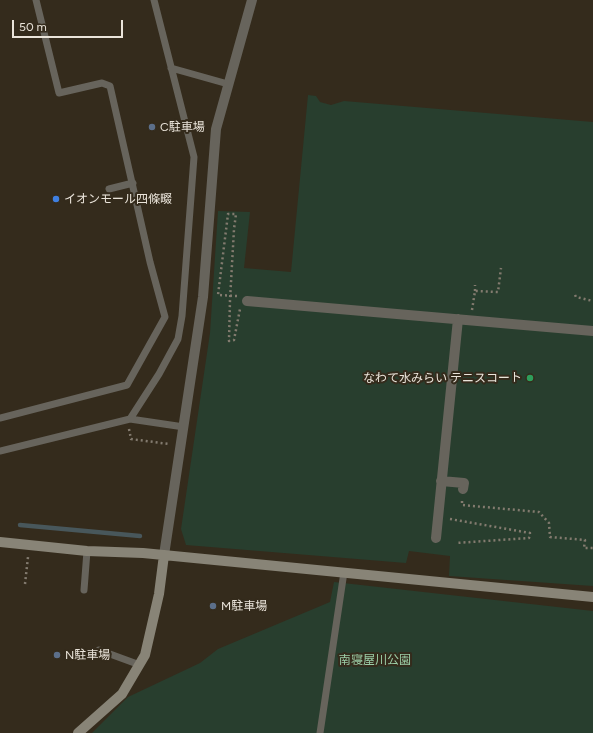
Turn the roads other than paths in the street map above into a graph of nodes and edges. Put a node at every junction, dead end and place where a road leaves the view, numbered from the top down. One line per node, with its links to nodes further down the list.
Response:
1 (36, 0): 6 (lane)
2 (154, 0): 4 (lane)
3 (252, 0): 5 (street)
4 (171, 68): 5 (lane); 12 (lane)
5 (228, 84): 13 (street)
6 (133, 184): 7 (lane); 11 (lane)
7 (109, 189)
8 (244, 301): 9 (street)
9 (458, 319): 10 (street); 15 (street)
10 (593, 331)
11 (0, 418)
12 (128, 419): 13 (lane); 14 (lane)
13 (184, 427): 20 (street)
14 (0, 451)
15 (441, 482): 16 (street); 17 (street)
16 (463, 489)
17 (436, 538)
18 (0, 542): 19 (street)
19 (87, 550): 20 (street); 22 (lane)
20 (164, 555): 21 (street); 25 (street)
21 (344, 572): 23 (street); 27 (lane)
22 (84, 590)
23 (593, 597)
24 (99, 650): 25 (lane)
25 (140, 666): 26 (street)
26 (78, 733)
27 (320, 733)

